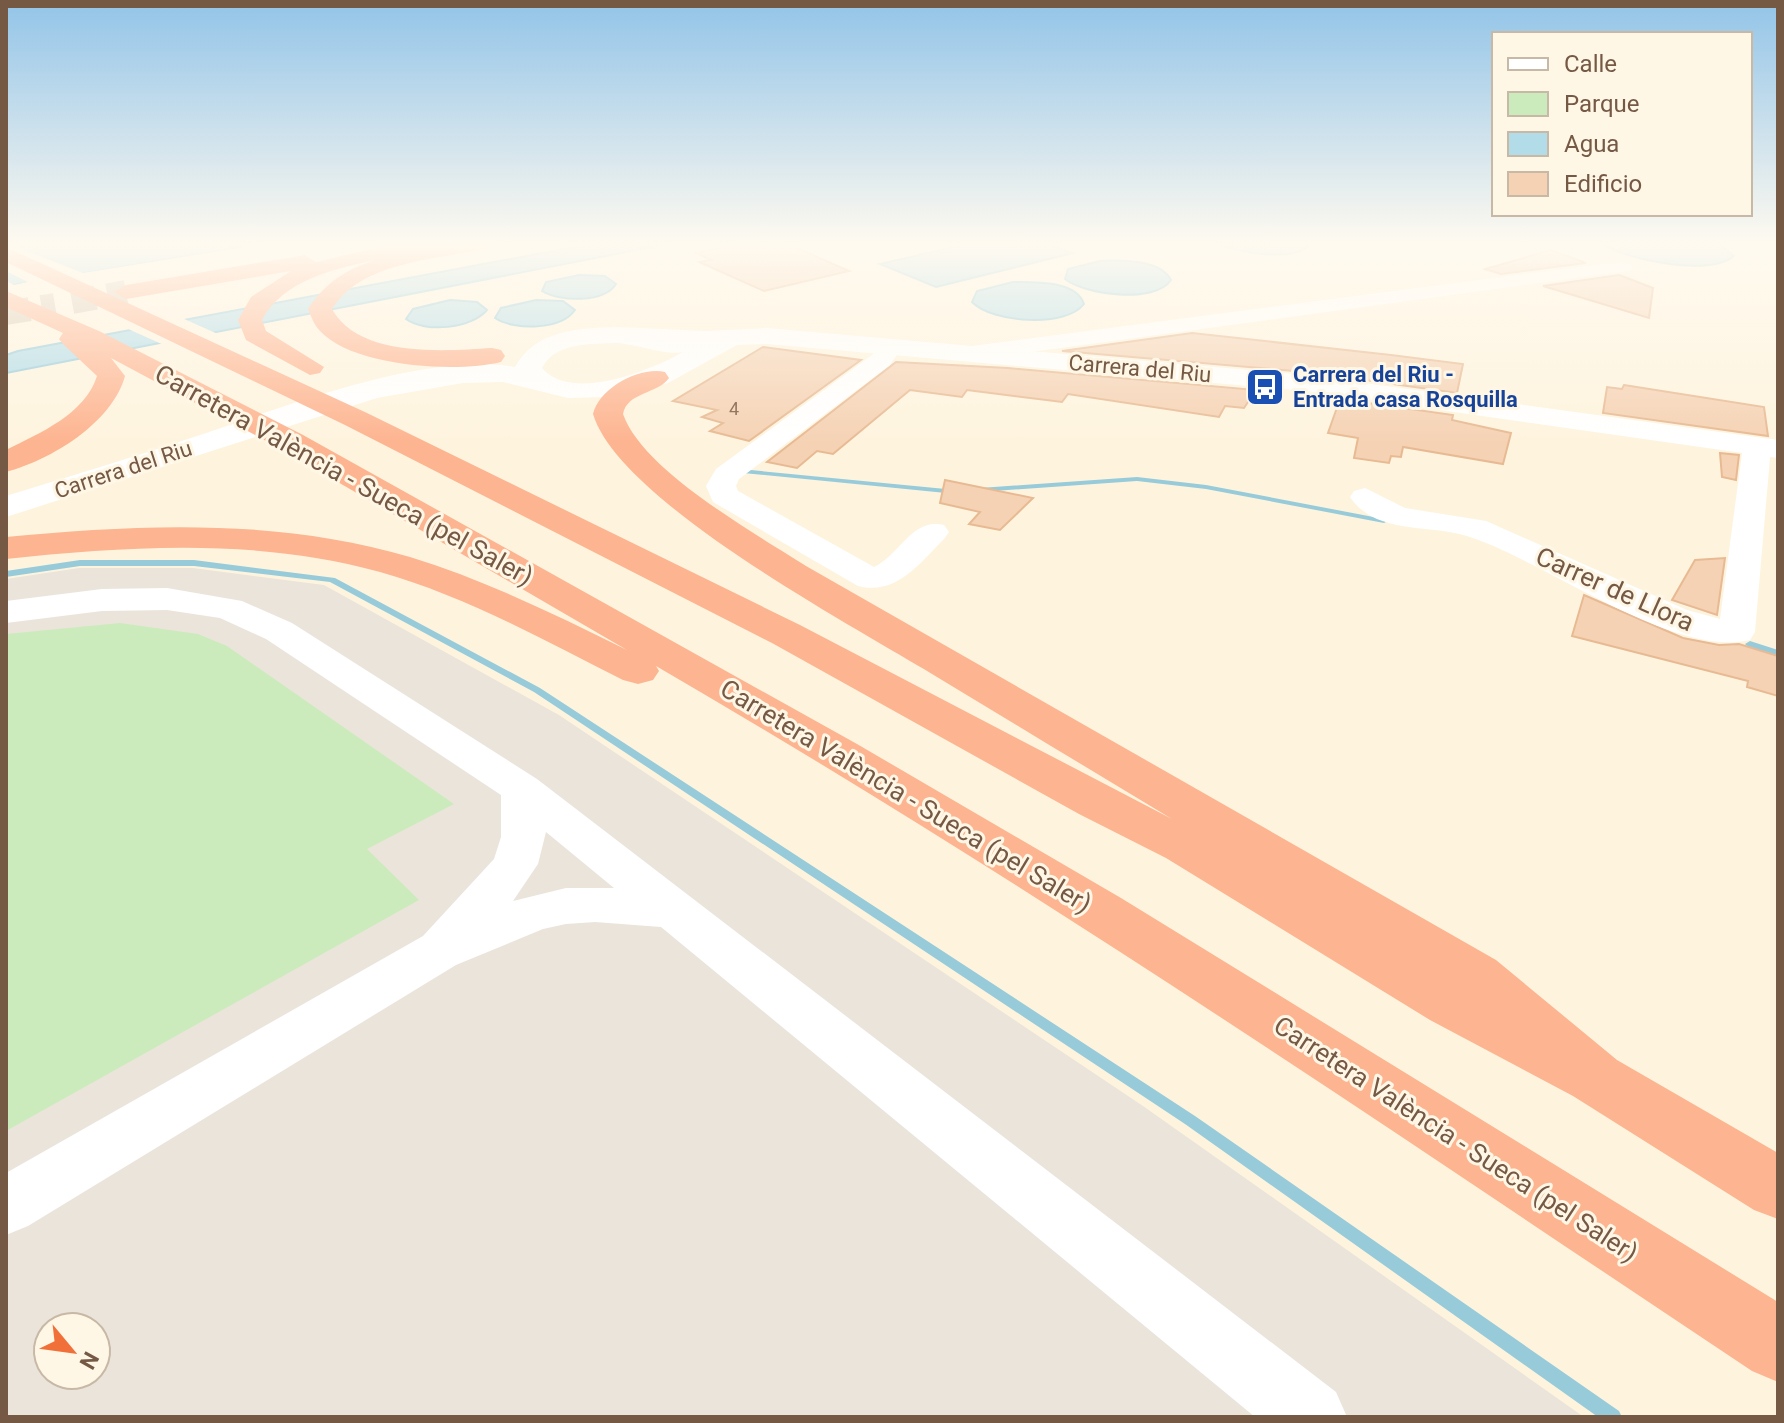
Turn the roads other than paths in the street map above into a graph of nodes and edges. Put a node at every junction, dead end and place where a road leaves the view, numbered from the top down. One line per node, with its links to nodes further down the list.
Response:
1 (29, 309): 6 (highway, Carretera València - Sueca (pel Saler))
2 (126, 309): 15 (highway, Carretera València - Sueca (pel Saler))
3 (254, 309): 14 (highway)
4 (321, 309): 11 (highway)
5 (1302, 309): 10 (street)
6 (69, 329): 15 (highway, Carretera València - Sueca (pel Saler)); 17 (highway)
7 (787, 338): 9 (street, Carrera del Riu); 12 (street, Carrera del Riu); 12 (street, Carrera del Riu)
8 (556, 344): 11 (street, Carrera del Riu); 12 (street, Carrera del Riu); 13 (street)
9 (890, 347): 10 (street, Carrera del Riu); 20 (street)
10 (964, 354): 16 (street, Carrera del Riu)
11 (492, 356): 15 (street, Carrera del Riu)
12 (659, 360): 13 (street, Carrera del Riu); 27 (highway)
13 (538, 380): 15 (street, Carrera del Riu)
14 (374, 412): 15 (highway, Carretera València - Sueca (pel Saler)); 27 (highway, Carretera València - Sueca (pel Saler))
15 (290, 416): 19 (street, Carrera del Riu); 25 (highway, Carretera València - Sueca (pel Saler))
16 (1768, 448): 18 (street, Carrer de Llora)
17 (11, 459)
18 (1365, 497)
19 (6, 507)
20 (933, 532)
21 (6, 548): 25 (highway)
22 (6, 612): 23 (street)
23 (522, 789): 24 (street); 26 (street)
24 (676, 910): 26 (street); 31 (street)
25 (1102, 912): 30 (highway, Carretera València - Sueca (pel Saler))
26 (438, 951): 29 (street)
27 (1595, 1078): 28 (highway)
28 (1778, 1188)
29 (6, 1206)
30 (1778, 1345)
31 (1311, 1417)

